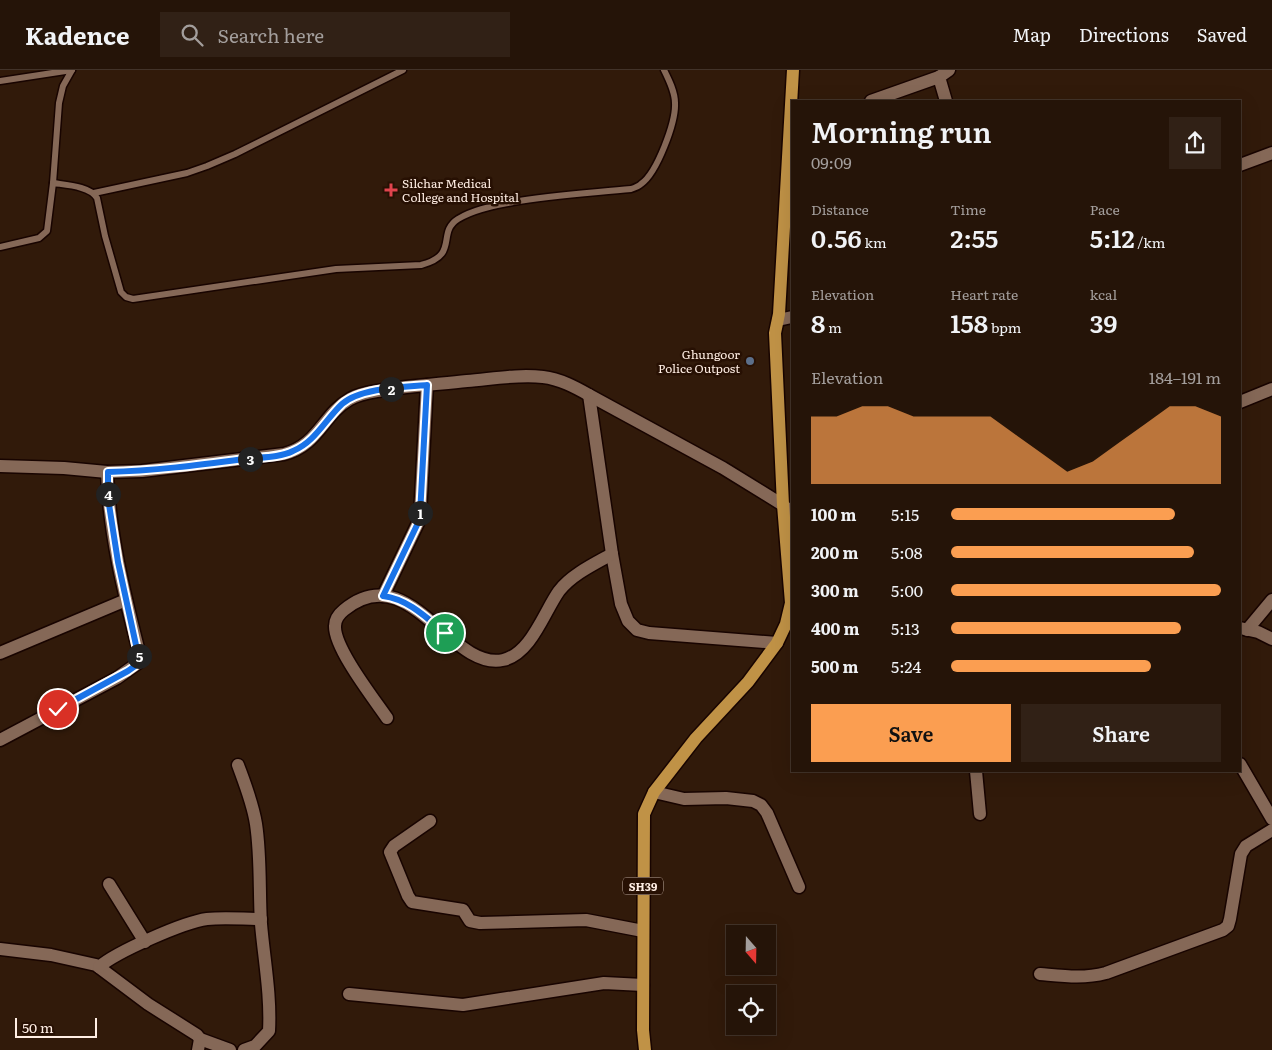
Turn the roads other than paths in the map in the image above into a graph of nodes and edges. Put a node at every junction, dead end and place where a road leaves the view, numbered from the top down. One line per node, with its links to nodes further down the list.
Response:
1 (72, 70): 6 (lane); 13 (lane)
2 (402, 70): 14 (lane)
3 (664, 70): 14 (lane)
4 (793, 70): 7 (main road, SH39)
5 (944, 73): 8 (street); 9 (street)
6 (0, 81)
7 (792, 100)
8 (874, 100)
9 (946, 100)
10 (791, 124): 17 (main road, SH39)
11 (1272, 153): 12 (street)
12 (1241, 165)
13 (53, 183): 14 (lane); 15 (lane)
14 (94, 193)
15 (0, 247)
16 (791, 317): 17 (street)
17 (778, 320): 24 (main road, SH39)
18 (427, 385): 20 (street); 23 (street); 26 (street)
19 (1272, 389): 21 (street)
20 (589, 395): 24 (street); 25 (street)
21 (1241, 402)
22 (0, 466): 23 (street)
23 (108, 472): 27 (street)
24 (788, 509): 29 (main road, SH39)
25 (612, 554): 26 (street); 32 (street)
26 (383, 596): 34 (street)
27 (126, 600): 33 (street); 35 (street)
28 (1272, 600): 30 (street)
29 (789, 623): 32 (main road, SH39)
30 (1244, 629): 31 (street)
31 (1272, 639)
32 (777, 643): 39 (main road, SH39)
33 (0, 653)
34 (387, 718)
35 (0, 740)
36 (238, 765): 46 (street)
37 (1241, 766): 41 (street)
38 (976, 772): 40 (street)
39 (654, 792): 45 (street); 47 (main road, SH39)
40 (980, 814)
41 (1272, 819)
42 (430, 821): 47 (street)
43 (1272, 830): 51 (street)
44 (109, 884): 48 (street)
45 (799, 886)
46 (261, 919): 48 (street); 56 (street)
47 (643, 931): 52 (main road, SH39)
48 (145, 942): 50 (street)
49 (0, 949): 50 (street)
50 (99, 967): 54 (street)
51 (1040, 974)
52 (643, 984): 53 (street); 57 (main road, SH39)
53 (349, 994)
54 (199, 1045): 55 (street)
55 (230, 1050)
56 (244, 1050)
57 (645, 1050)

